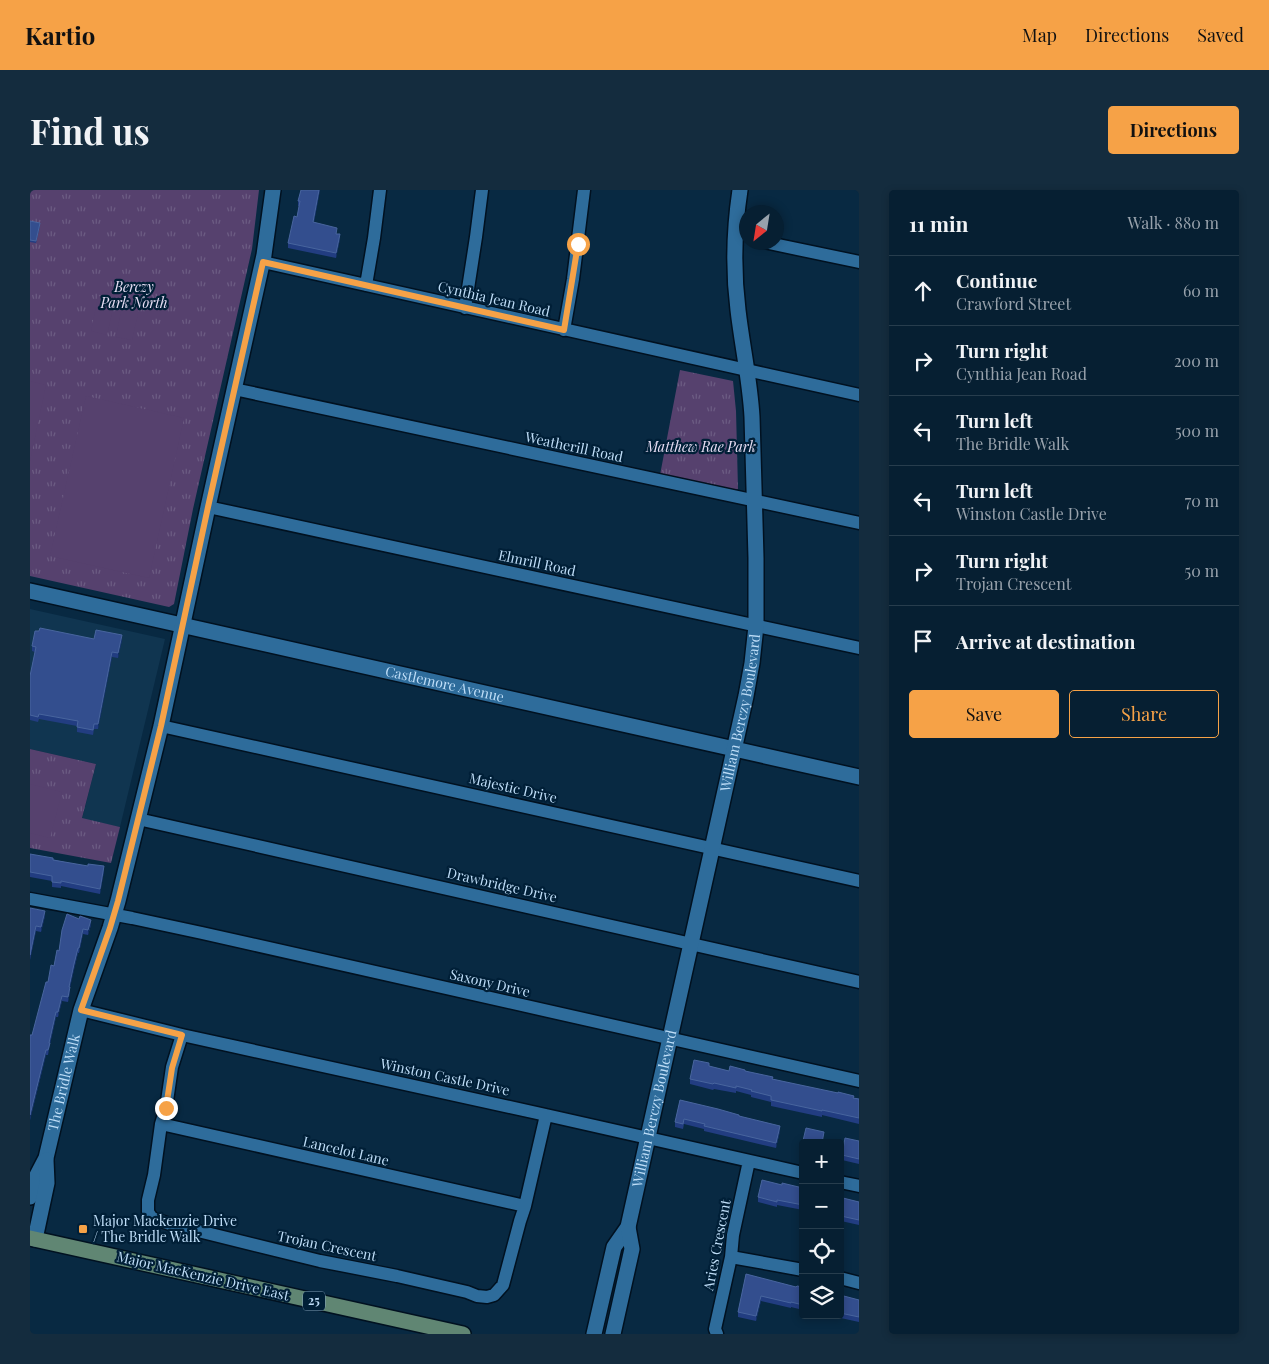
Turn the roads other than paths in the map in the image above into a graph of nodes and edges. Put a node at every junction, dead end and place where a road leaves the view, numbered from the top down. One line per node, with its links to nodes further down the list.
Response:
1 (273, 190): 9 (street, The Bridle Walk)
2 (380, 190): 11 (street)
3 (482, 190): 12 (street)
4 (584, 190): 13 (street)
5 (740, 190): 6 (street, William Berczy Boulevard)
6 (740, 205)
7 (784, 246): 10 (street)
8 (740, 250): 14 (street, William Berczy Boulevard)
9 (263, 262): 11 (street, Cynthia Jean Road); 15 (street, The Bridle Walk)
10 (859, 262)
11 (366, 285): 12 (street, Cynthia Jean Road)
12 (465, 308): 13 (street, Cynthia Jean Road)
13 (564, 330): 14 (street, Cynthia Jean Road)
14 (747, 370): 16 (street, Cynthia Jean Road); 17 (street, William Berczy Boulevard)
15 (234, 389): 17 (street, Weatherill Road); 18 (street, The Bridle Walk)
16 (859, 395)
17 (754, 501): 19 (street, Weatherill Road); 22 (street, William Berczy Boulevard)
18 (208, 507): 21 (street, The Bridle Walk); 22 (street, Elmrill Road)
19 (859, 523)
20 (30, 591): 21 (street, Castlemore Avenue)
21 (183, 625): 24 (street, The Bridle Walk); 25 (street, Castlemore Avenue)
22 (756, 626): 23 (street, Elmrill Road); 25 (street, William Berczy Boulevard)
23 (859, 648)
24 (161, 726): 27 (street, The Bridle Walk); 28 (street, Majestic Drive)
25 (734, 749): 26 (street, Castlemore Avenue); 28 (street, William Berczy Boulevard)
26 (859, 777)
27 (138, 819): 31 (street, The Bridle Walk); 32 (street, Drawbridge Drive)
28 (711, 848): 29 (street, Majestic Drive); 32 (street, William Berczy Boulevard)
29 (859, 880)
30 (30, 900): 31 (street, Saxony Drive)
31 (114, 915): 34 (street, The Bridle Walk); 36 (street, Saxony Drive)
32 (692, 943): 33 (street, Drawbridge Drive); 36 (street, William Berczy Boulevard)
33 (859, 982)
34 (81, 1010): 35 (street, Winston Castle Drive); 41 (street, The Bridle Walk)
35 (182, 1035): 38 (street, Winston Castle Drive); 39 (street, Trojan Crescent)
36 (670, 1039): 37 (street, Saxony Drive); 40 (street, William Berczy Boulevard)
37 (859, 1081)
38 (546, 1115): 40 (street, Winston Castle Drive); 47 (street, Trojan Crescent)
39 (160, 1124): 47 (street, Lancelot Lane); 47 (street, Trojan Crescent)
40 (647, 1138): 42 (street, Winston Castle Drive); 48 (street, William Berczy Boulevard)
41 (46, 1158): 46 (street, The Bridle Walk); 49 (street, The Bridle Walk)
42 (750, 1161): 43 (street, Winston Castle Drive); 50 (street, Aries Crescent)
43 (799, 1172)
44 (844, 1183): 45 (street)
45 (859, 1186)
46 (30, 1197)
47 (525, 1206)
48 (628, 1227): 55 (street, William Berczy Boulevard); 56 (street, William Berczy Boulevard)
49 (32, 1238): 54 (main road, Major MacKenzie Drive East / 25)
50 (731, 1257): 51 (street); 57 (street, Aries Crescent)
51 (799, 1269)
52 (844, 1279): 53 (street)
53 (859, 1283)
54 (463, 1334)
55 (594, 1334)
56 (614, 1334)
57 (718, 1334)

